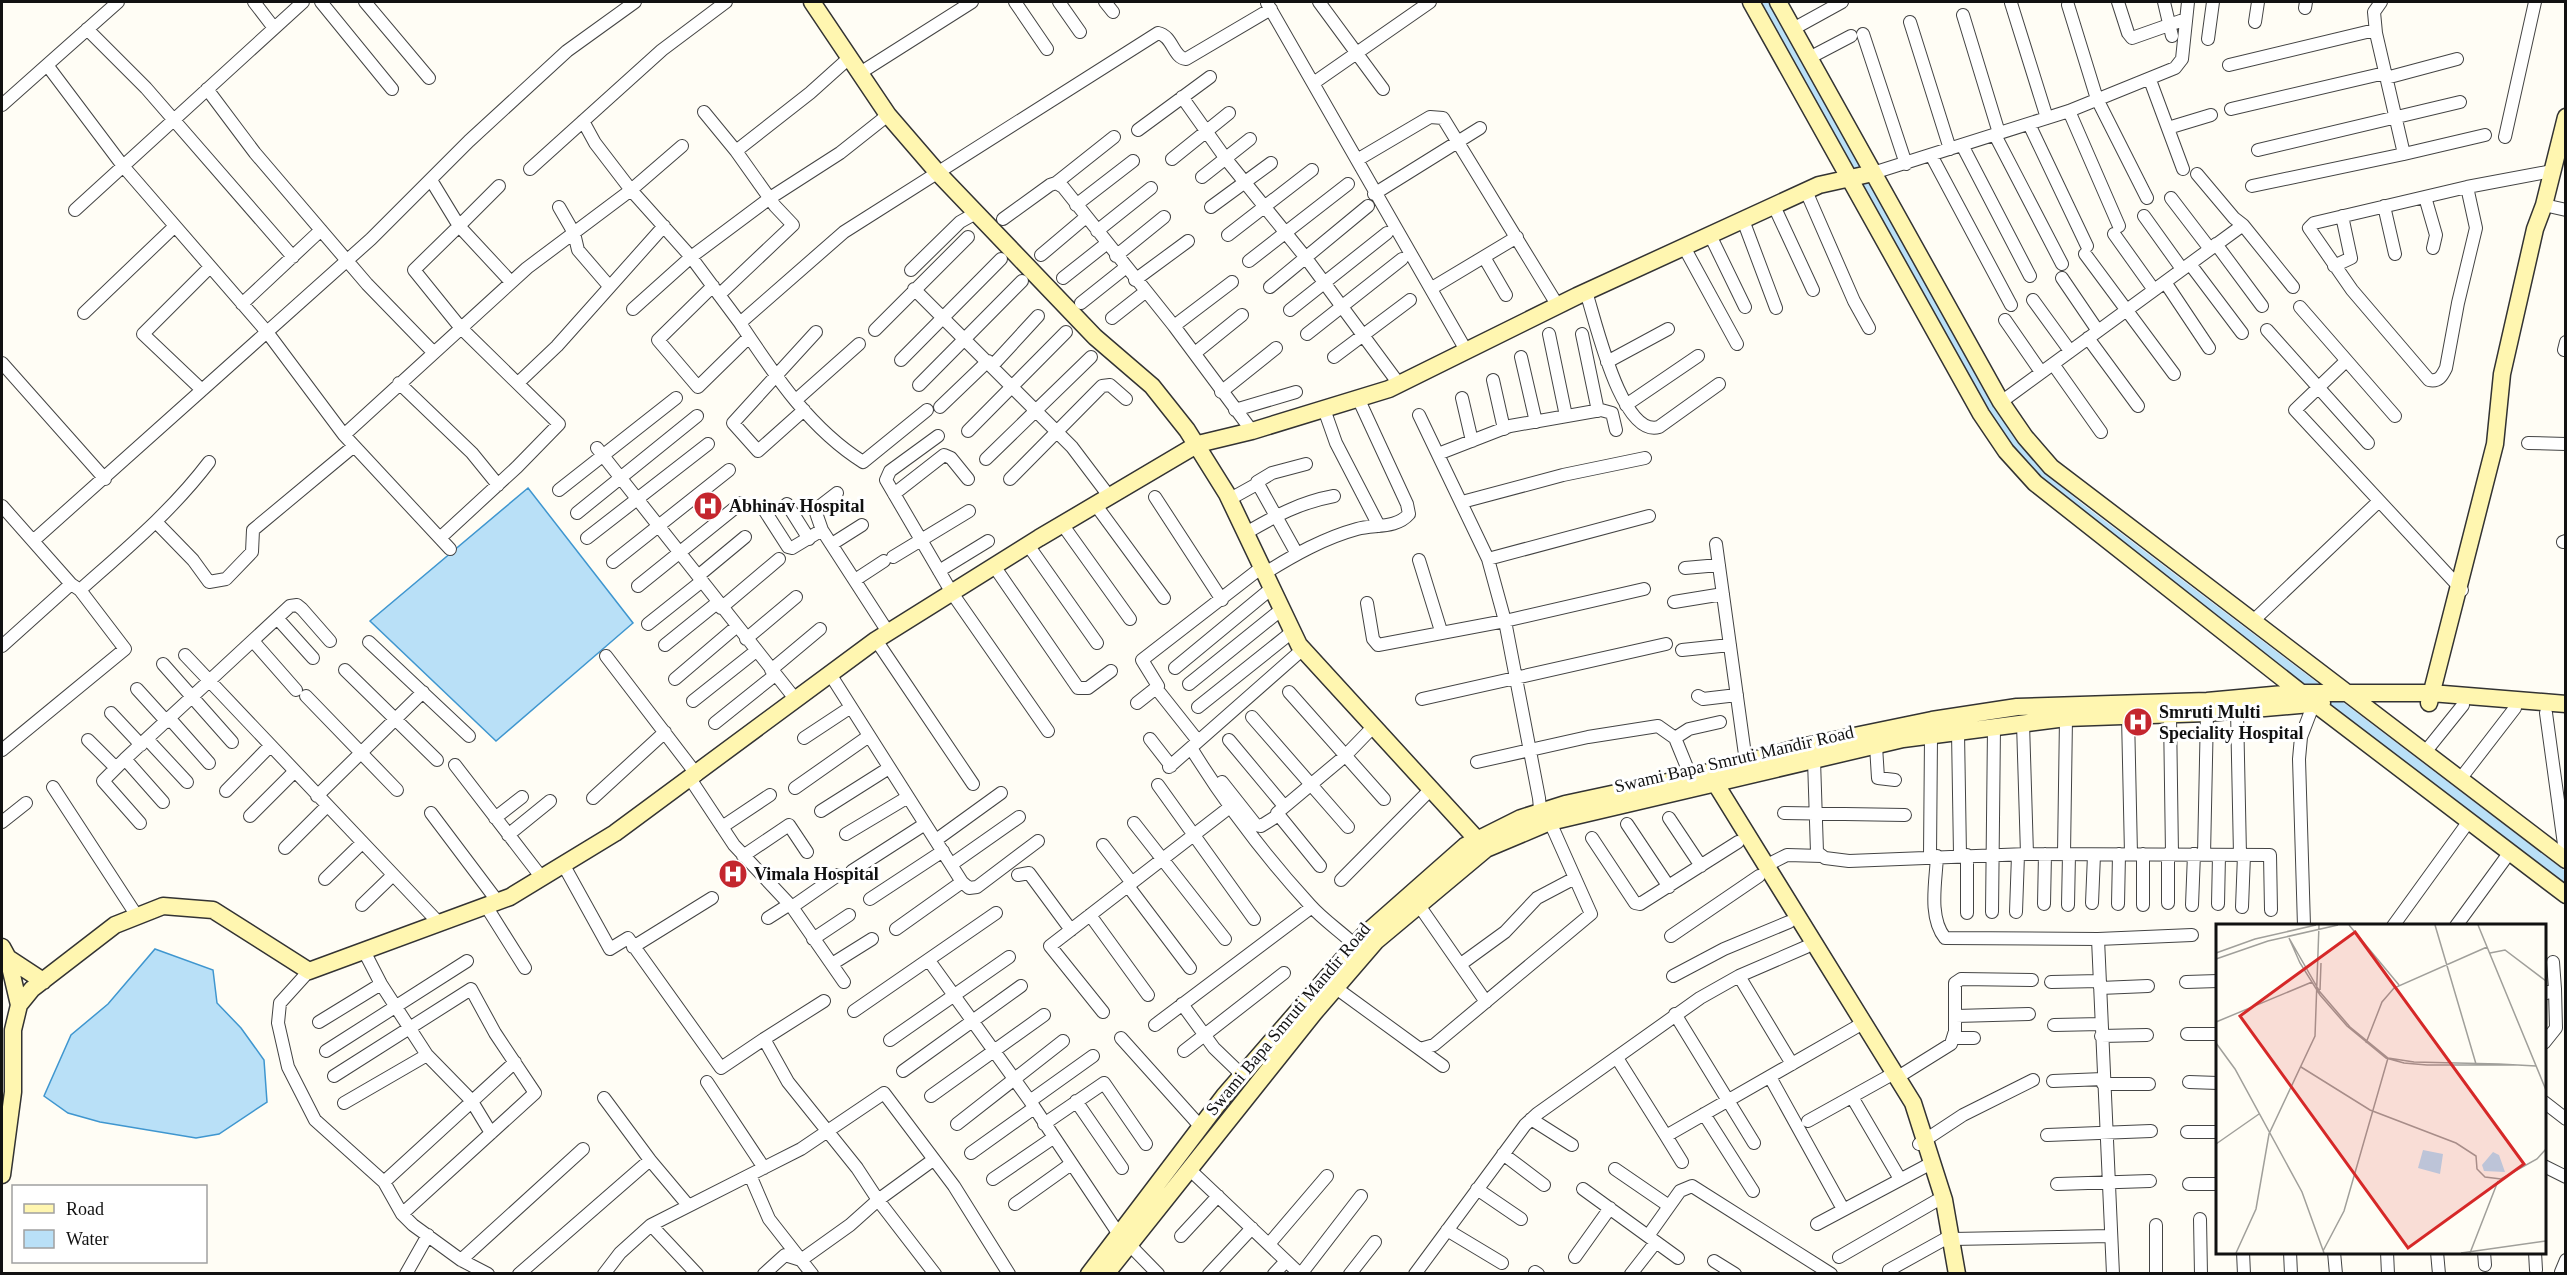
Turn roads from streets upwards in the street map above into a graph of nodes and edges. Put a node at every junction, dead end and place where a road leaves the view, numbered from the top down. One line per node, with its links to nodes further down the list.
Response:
1 (118, 2): 34 (street)
2 (254, 2): 33 (street)
3 (303, 2): 33 (street)
4 (321, 2): 54 (street)
5 (365, 2): 50 (street)
6 (635, 2): 104 (street)
7 (726, 2): 70 (street)
8 (812, 2): 42 (street)
9 (972, 2): 47 (street)
10 (1015, 2): 40 (street)
11 (1059, 2): 38 (street)
12 (1106, 2): 28 (street)
13 (1319, 2): 41 (street)
14 (1430, 2): 41 (street)
15 (1751, 2): 103 (street)
16 (1778, 2): 35 (street)
17 (1842, 2): 35 (street)
18 (2118, 2): 36 (street)
19 (2164, 2): 36 (street)
20 (2188, 2): 30 (street)
21 (2213, 2): 39 (street)
22 (2258, 2): 32 (street)
23 (2381, 2): 37 (street)
24 (2535, 2): 79 (street)
25 (2011, 3): 67 (street)
26 (1269, 5): 52 (street); 99 (street)
27 (2068, 5): 57 (street)
28 (1113, 12)
29 (1963, 15): 76 (street)
30 (2186, 19): 36 (street); 51 (street)
31 (1910, 22): 83 (street)
32 (2255, 22)
33 (274, 28): 53 (street)
34 (87, 29): 45 (street); 69 (street)
35 (1793, 29): 43 (street)
36 (2170, 30)
37 (2376, 30): 46 (street); 48 (street)
38 (1080, 32)
39 (2208, 39)
40 (1047, 49)
41 (1357, 54): 52 (street); 55 (street)
42 (849, 58): 47 (street); 85 (street)
43 (1809, 58): 93 (street); 100 (street)
44 (2457, 60): 48 (street)
45 (47, 65): 59 (street); 94 (street)
46 (2229, 65)
47 (860, 73): 64 (street)
48 (2386, 75): 60 (street); 68 (street)
49 (1210, 77): 56 (street)
50 (429, 78)
51 (2150, 80): 57 (street); 73 (street)
52 (1315, 82): 90 (street)
53 (207, 89): 69 (street); 140 (street)
54 (392, 89)
55 (1383, 89)
56 (1182, 97): 74 (street); 75 (street)
57 (2097, 99): 61 (street); 117 (street)
58 (2460, 102): 68 (street)
59 (2, 105)
60 (2231, 109)
61 (2069, 111): 67 (street); 185 (street)
62 (704, 112): 85 (street)
63 (1229, 113): 75 (street)
64 (888, 115): 99 (street); 116 (street)
65 (2211, 115): 73 (street)
66 (2565, 117): 98 (street)
67 (2047, 118): 71 (street)
68 (2396, 118): 84 (street); 86 (street)
69 (174, 120): 94 (street); 157 (street)
70 (583, 121): 95 (street); 112 (street)
71 (2029, 124): 76 (street); 204 (street)
72 (1480, 128): 81 (street)
73 (2168, 128): 96 (street)
74 (1138, 130)
75 (1205, 131): 88 (street); 89 (street)
76 (1997, 134): 83 (street); 165 (street)
77 (2485, 135): 86 (street)
78 (1114, 137): 106 (street)
79 (2505, 137)
80 (1250, 139): 89 (street)
81 (1457, 143): 90 (street); 114 (street); 148 (street)
82 (682, 146): 112 (street)
83 (1956, 147): 87 (street); 171 (street)
84 (2258, 150)
85 (736, 151): 116 (street)
86 (2404, 154): 109 (street)
87 (1931, 155): 93 (street); 195 (street)
88 (1172, 159)
89 (1226, 159): 102 (street); 105 (street)
90 (1357, 160): 114 (street)
91 (1133, 161): 119 (street)
92 (1271, 163): 105 (street)
93 (1906, 164): 100 (street)
94 (123, 166): 126 (street); 137 (street)
95 (530, 169)
96 (2183, 169)
97 (1312, 170): 125 (street)
98 (2552, 171): 110 (street); 127 (street)
99 (938, 173): 129 (street); 211 (street)
100 (1873, 173): 103 (street); 265 (street)
101 (2197, 174): 136 (street)
102 (1202, 177)
103 (1851, 179): 113 (street); 275 (street)
104 (430, 180): 138 (street); 163 (street)
105 (1245, 182): 124 (street); 125 (street)
106 (1056, 183): 119 (street); 134 (street)
107 (1348, 184): 142 (street)
108 (499, 186): 138 (street)
109 (2252, 186)
110 (2467, 187): 115 (street); 167 (street)
111 (1151, 188): 141 (street)
112 (632, 190): 139 (street); 143 (street)
113 (1806, 191): 121 (street); 214 (street)
114 (1374, 194): 183 (street)
115 (2425, 197): 122 (street); 153 (street)
116 (770, 198): 158 (street); 186 (street)
117 (2147, 198)
118 (2171, 198): 152 (street)
119 (1076, 205): 132 (street)
120 (1368, 206): 160 (street)
121 (1774, 206): 135 (street); 187 (street)
122 (2384, 206): 131 (street); 154 (street)
123 (559, 207): 143 (street)
124 (1211, 207)
125 (1265, 208): 142 (street); 145 (street)
126 (75, 210)
127 (2542, 210): 128 (street); 361 (street)
128 (2565, 210)
129 (976, 213): 170 (street); 293 (street)
130 (2144, 216): 166 (street)
131 (2342, 216): 167 (street); 167 (street)
132 (1086, 217): 141 (street); 155 (street)
133 (1164, 217): 156 (street)
134 (1003, 219)
135 (1743, 220): 146 (street); 201 (street)
136 (2243, 225): 152 (street); 182 (street)
137 (175, 226): 168 (street); 205 (street)
138 (459, 226): 176 (street); 213 (street)
139 (664, 226): 158 (street); 180 (street)
140 (321, 230): 157 (street); 163 (street)
141 (1097, 231): 150 (street)
142 (1285, 231): 160 (street); 164 (street)
143 (574, 233): 176 (street); 180 (street)
144 (1387, 233): 179 (street)
145 (1228, 235)
146 (1710, 235): 151 (street); 199 (street)
147 (968, 237): 184 (street)
148 (1517, 237): 159 (street); 197 (street)
149 (1188, 241): 174 (street)
150 (1106, 244): 156 (street); 172 (street)
151 (1684, 247): 189 (street); 229 (street)
152 (2213, 247): 166 (street); 198 (street)
153 (2433, 248)
154 (2395, 254)
155 (1041, 255)
156 (1116, 256): 169 (street)
157 (293, 257): 194 (street)
158 (691, 257): 186 (street); 202 (street)
159 (1484, 257): 183 (street); 190 (street)
160 (1306, 258): 179 (street); 181 (street)
161 (1402, 259): 196 (street)
162 (1001, 260): 208 (street)
163 (347, 261): 218 (street); 234 (street)
164 (1249, 261)
165 (2062, 264)
166 (2186, 266): 178 (street); 221 (street)
167 (2334, 266)
168 (210, 267): 194 (street); 258 (street)
169 (1125, 268): 174 (street); 193 (street)
170 (911, 270)
171 (2030, 276)
172 (1063, 278)
173 (2062, 278): 225 (street)
174 (1135, 280): 188 (street)
175 (1022, 281): 228 (street)
176 (511, 282): 213 (street)
177 (1232, 282): 212 (street)
178 (2165, 282): 185 (street); 232 (street)
179 (1324, 283): 196 (street); 203 (street)
180 (609, 286): 252 (street)
181 (1270, 287)
182 (2293, 287)
183 (1432, 288): 235 (street)
184 (914, 290): 208 (street); 215 (street)
185 (2154, 290): 204 (street)
186 (716, 291): 211 (street); 227 (street)
187 (1813, 291)
188 (1145, 292): 209 (street); 212 (street)
189 (1586, 292): 197 (street); 243 (street)
190 (1506, 295)
191 (1410, 300): 226 (street)
192 (2033, 300): 233 (street)
193 (1081, 303)
194 (242, 304): 218 (street)
195 (2011, 305)
196 (1342, 306): 222 (street); 226 (street)
197 (1558, 306): 235 (street)
198 (2262, 306)
199 (1745, 307)
200 (2300, 307): 242 (street)
201 (1776, 308)
202 (633, 309)
203 (1290, 310)
204 (2127, 310): 225 (street); 248 (street)
205 (84, 313)
206 (1242, 315): 236 (street)
207 (1038, 316): 245 (street)
208 (944, 317): 228 (street); 241 (street)
209 (1112, 318)
210 (2005, 320): 247 (street)
211 (740, 323): 227 (street)
212 (1174, 326): 236 (street)
213 (460, 327): 234 (street); 252 (street)
214 (1869, 328)
215 (875, 330)
216 (1668, 330): 243 (street)
217 (2267, 330): 257 (street)
218 (267, 332): 258 (street); 287 (street)
219 (1066, 332): 256 (street)
220 (816, 333): 249 (street)
221 (2242, 333)
222 (1307, 334)
223 (1549, 334): 278 (street)
224 (1582, 334): 274 (street)
225 (2093, 335): 233 (street); 268 (street)
226 (1364, 336): 239 (street); 253 (street)
227 (749, 337): 249 (street)
228 (965, 338): 245 (street); 255 (street)
229 (1737, 344)
230 (860, 345): 266 (street)
231 (1276, 348): 259 (street)
232 (2210, 348)
233 (2070, 351): 246 (street)
234 (433, 352): 251 (street)
235 (1467, 352): 253 (street)
236 (1195, 353): 259 (street)
237 (1698, 356): 267 (street)
238 (1091, 357): 273 (street)
239 (1334, 357)
240 (1521, 357): 280 (street)
241 (901, 360)
242 (2346, 361): 257 (street); 279 (street)
243 (1607, 362): 267 (street)
244 (2, 363): 304 (street)
245 (990, 363): 256 (street); 269 (street)
246 (2053, 364): 247 (street); 286 (street)
247 (2041, 372): 265 (street)
248 (2174, 374)
249 (776, 376): 266 (street); 266 (street)
250 (1493, 380): 281 (street)
251 (399, 383): 287 (street); 307 (street)
252 (518, 383): 307 (street)
253 (1399, 384): 262 (street)
254 (1719, 384): 267 (street)
255 (919, 385)
256 (1012, 387): 273 (street); 283 (street)
257 (2317, 387): 291 (street); 317 (street)
258 (202, 390): 304 (street)
259 (1221, 392): 272 (street)
260 (1296, 392): 272 (street)
261 (676, 398): 296 (street)
262 (1358, 398): 270 (street); 330 (street)
263 (1462, 398): 289 (street)
264 (1126, 399): 284 (street)
265 (2001, 402): 275 (street); 373 (street)
266 (800, 405): 271 (street)
267 (1626, 405)
268 (2138, 406)
269 (940, 407)
270 (1324, 409): 285 (street); 330 (street)
271 (927, 410)
272 (1234, 410): 285 (street)
273 (1035, 411): 284 (street); 299 (street)
274 (1598, 411): 278 (street); 282 (street)
275 (1981, 413): 413 (street)
276 (1419, 415): 297 (street)
277 (697, 416): 303 (street)
278 (1566, 416): 280 (street)
279 (2395, 416)
280 (1536, 422): 281 (street)
281 (1503, 429): 289 (street)
282 (1616, 430)
283 (968, 431)
284 (1056, 431): 306 (street); 316 (street)
285 (1252, 431): 293 (street)
286 (2101, 432)
287 (344, 435): 295 (street)
288 (938, 436): 311 (street)
289 (1472, 441): 297 (street)
290 (2528, 442): 294 (street)
291 (2368, 443)
292 (708, 444): 315 (street)
293 (1198, 444): 314 (street); 316 (street)
294 (2565, 444)
295 (354, 446): 327 (street); 335 (street)
296 (600, 452): 303 (street); 309 (street)
297 (1438, 454): 318 (street)
298 (1645, 458): 318 (street)
299 (986, 459)
300 (209, 462): 327 (street)
301 (1306, 464): 308 (street)
302 (729, 470): 331 (street)
303 (620, 478): 315 (street); 324 (street)
304 (105, 479): 339 (street)
305 (968, 479): 311 (street)
306 (1010, 479)
307 (498, 484): 335 (street)
308 (1257, 484): 314 (street); 325 (street)
309 (559, 490)
310 (837, 493): 332 (street)
311 (894, 494): 338 (street)
312 (1334, 496): 325 (street)
313 (1155, 497): 366 (street)
314 (1230, 499): 333 (street)
315 (637, 500): 331 (street); 336 (street)
316 (1102, 500): 328 (street); 365 (street)
317 (2379, 501): 361 (street); 373 (street)
318 (1462, 502): 347 (street)
319 (741, 503): 345 (street)
320 (787, 504): 337 (street)
321 (2, 506): 339 (street)
322 (763, 508): 337 (street)
323 (969, 511): 338 (street)
324 (577, 513)
325 (1275, 516): 333 (street); 346 (street)
326 (1649, 516): 347 (street)
327 (157, 523): 359 (street)
328 (1062, 524): 343 (street); 372 (street)
329 (862, 525): 341 (street)
330 (1379, 526): 346 (street)
331 (659, 527): 345 (street); 350 (street)
332 (822, 530): 337 (street); 341 (street)
333 (1246, 533): 355 (street)
334 (745, 537): 356 (street)
335 (440, 538): 344 (street)
336 (587, 538)
337 (809, 539)
338 (920, 540): 354 (street); 357 (street)
339 (33, 541): 359 (street)
340 (988, 541): 354 (street)
341 (832, 544): 357 (street)
342 (1716, 544): 352 (street)
343 (1028, 545): 351 (street); 385 (street)
344 (450, 549)
345 (680, 553): 356 (street); 358 (street)
346 (1297, 554): 355 (street)
347 (1488, 559): 374 (street)
348 (779, 560): 369 (street)
349 (1419, 560): 378 (street)
350 (613, 562)
351 (994, 566): 362 (street); 399 (street)
352 (1719, 566): 353 (street); 363 (street)
353 (1685, 568)
354 (939, 571): 362 (street)
355 (1266, 576): 366 (street); 370 (street); 397 (street)
356 (700, 578): 369 (street); 375 (street)
357 (855, 580): 380 (street)
358 (638, 586)
359 (76, 587): 389 (street); 457 (street)
360 (1644, 589): 374 (street)
361 (2462, 590): 414 (street)
362 (952, 593): 380 (street); 441 (street)
363 (1723, 594): 367 (street); 388 (street)
364 (796, 597): 381 (street)
365 (1164, 598)
366 (1222, 600): 406 (street)
367 (1674, 602)
368 (1367, 603): 378 (street)
369 (719, 605): 376 (street); 387 (street)
370 (1282, 609): 379 (street); 405 (street)
371 (277, 618): 382 (street); 383 (street); 395 (street)
372 (1130, 619)
373 (2254, 620): 416 (street)
374 (1505, 621): 378 (street); 403 (street)
375 (648, 624)
376 (736, 627): 381 (street); 402 (street)
377 (820, 629): 400 (street)
378 (1441, 631)
379 (1293, 632): 390 (street); 422 (street)
380 (882, 636): 401 (street); 477 (street)
381 (746, 639): 392 (street)
382 (254, 641): 404 (street); 460 (street)
383 (330, 641)
384 (369, 642): 408 (street)
385 (1097, 643)
386 (1666, 644): 403 (street)
387 (665, 645)
388 (1730, 645): 391 (street); 410 (street)
389 (2, 646)
390 (1303, 649): 439 (street); 454 (street)
391 (1682, 650)
392 (756, 651): 400 (street); 418 (street)
393 (185, 655): 404 (street)
394 (606, 656): 442 (street)
395 (313, 658)
396 (163, 664): 412 (street)
397 (1175, 668)
398 (345, 670): 434 (street)
399 (1111, 671)
400 (773, 672): 417 (street); 437 (street)
401 (830, 674): 417 (street); 423 (street)
402 (675, 679)
403 (1514, 680): 415 (street); 458 (street)
404 (209, 683): 412 (street); 456 (street)
405 (1189, 684)
406 (1156, 688): 419 (street); 454 (street)
407 (137, 689): 435 (street)
408 (423, 692): 434 (street); 444 (street)
409 (1289, 692): 461 (street)
410 (1737, 695): 411 (street); 465 (street)
411 (1698, 696)
412 (193, 698): 435 (street); 453 (street)
413 (2308, 698): 416 (street, Swami Bapa Smruti Mandir Road); 425 (street, Swami Bapa Smruti Mandir Road); 465 (street); 508 (street); 590 (street)
414 (2434, 698): 416 (street, Swami Bapa Smruti Mandir Road); 420 (street); 421 (street, Swami Bapa Smruti Mandir Road)
415 (1422, 699)
416 (2355, 699): 459 (street)
417 (796, 700): 471 (street)
418 (693, 701)
419 (1137, 703)
420 (2565, 704)
421 (2463, 705): 424 (street, Swami Bapa Smruti Mandir Road); 459 (street)
422 (1198, 707)
423 (851, 708): 445 (street); 447 (street)
424 (2515, 708): 428 (street, Swami Bapa Smruti Mandir Road); 472 (street)
425 (2237, 710): 427 (street, Swami Bapa Smruti Mandir Road); 538 (street)
426 (111, 712): 452 (street)
427 (2207, 712): 429 (street, Swami Bapa Smruti Mandir Road); 534 (street)
428 (2546, 713): 430 (street, Swami Bapa Smruti Mandir Road); 544 (street)
429 (2170, 715): 431 (street, Swami Bapa Smruti Mandir Road); 533 (street)
430 (2565, 715)
431 (2128, 716): 433 (street, Swami Bapa Smruti Mandir Road); 532 (street)
432 (1252, 717): 478 (street)
433 (2066, 718): 438 (street, Swami Bapa Smruti Mandir Road); 531 (street)
434 (396, 719): 460 (street); 463 (street)
435 (168, 720): 452 (street); 466 (street)
436 (1720, 722): 448 (street)
437 (715, 723)
438 (2023, 723): 440 (street, Swami Bapa Smruti Mandir Road); 529 (street)
439 (1374, 726): 461 (street); 482 (street)
440 (1994, 727): 443 (street, Swami Bapa Smruti Mandir Road); 542 (street)
441 (1048, 731)
442 (665, 732): 471 (street); 490 (street)
443 (1958, 732): 446 (street, Swami Bapa Smruti Mandir Road); 535 (street)
444 (469, 736)
445 (869, 736): 469 (street); 481 (street)
446 (1931, 737): 455 (street, Swami Bapa Smruti Mandir Road); 541 (street)
447 (804, 738)
448 (1675, 738): 458 (street); 473 (street)
449 (1150, 739): 454 (street)
450 (88, 740): 467 (street)
451 (1229, 740): 498 (street)
452 (144, 742): 467 (street); 476 (street)
453 (232, 742)
454 (1194, 745): 496 (street)
455 (1876, 746): 462 (street, Swami Bapa Smruti Mandir Road); 474 (street)
456 (270, 747): 470 (street); 484 (street)
457 (2, 750)
458 (1530, 750): 464 (street); 507 (street)
459 (2426, 751): 472 (street)
460 (361, 753): 483 (street); 487 (street)
461 (1345, 756): 478 (street); 491 (street)
462 (1814, 759): 473 (street, Swami Bapa Smruti Mandir Road); 501 (street)
463 (437, 760)
464 (1478, 762)
465 (1746, 762): 473 (street)
466 (209, 763)
467 (121, 764): 493 (street); 510 (street)
468 (455, 765): 505 (street)
469 (889, 768): 489 (street); 497 (street)
470 (294, 772): 487 (street); 503 (street)
471 (694, 777): 514 (street); 545 (street)
472 (2461, 778): 544 (street)
473 (1702, 780): 507 (street, Swami Bapa Smruti Mandir Road); 521 (street); 550 (street)
474 (1895, 780)
475 (1221, 781): 498 (street)
476 (187, 782)
477 (973, 784)
478 (1310, 785): 498 (street); 515 (street)
479 (1158, 786): 518 (street)
480 (53, 787): 585 (street)
481 (795, 788)
482 (1432, 788): 523 (street); 557 (street)
483 (397, 790)
484 (226, 791)
485 (1002, 793): 525 (street)
486 (770, 795): 514 (street)
487 (317, 796): 495 (street)
488 (522, 797): 505 (street)
489 (908, 797): 512 (street); 516 (street)
490 (593, 798)
491 (1384, 799)
492 (550, 801): 517 (street)
493 (163, 802)
494 (26, 803): 509 (street)
495 (327, 806): 522 (street); 526 (street)
496 (1230, 807): 518 (street); 576 (street)
497 (821, 811)
498 (1280, 811): 547 (street)
499 (431, 813): 566 (street)
500 (1784, 813): 501 (street)
501 (1815, 815): 502 (street); 540 (street)
502 (1905, 815)
503 (250, 816)
504 (1019, 817): 546 (street)
505 (495, 818): 517 (street)
506 (1669, 818): 548 (street)
507 (1544, 819): 523 (street, Swami Bapa Smruti Mandir Road); 556 (street)
508 (2469, 821): 528 (street); 591 (street)
509 (2, 822)
510 (140, 823)
511 (1134, 823): 543 (street)
512 (925, 824): 525 (street); 549 (street)
513 (1627, 824): 560 (street)
514 (722, 827): 539 (street)
515 (1348, 827)
516 (846, 834)
517 (508, 835): 554 (street)
518 (1194, 835): 543 (street); 587 (street)
519 (1592, 838): 560 (street)
520 (1038, 841): 558 (street)
521 (1738, 842): 548 (street); 550 (street)
522 (362, 843): 551 (street); 555 (street)
523 (1481, 844): 567 (street, Swami Bapa Smruti Mandir Road); 603 (street)
524 (1103, 845): 559 (street)
525 (939, 846): 546 (street); 563 (street)
526 (285, 848)
527 (807, 852): 539 (street)
528 (2510, 852): 561 (street); 592 (street)
529 (2022, 854): 530 (street); 542 (street); 580 (street)
530 (2045, 854): 531 (street); 568 (street)
531 (2066, 854): 536 (street); 573 (street)
532 (2131, 854): 533 (street); 536 (street); 569 (street); 574 (street)
533 (2170, 854): 534 (street); 565 (street)
534 (2199, 854): 537 (street); 575 (street)
535 (1964, 855): 541 (street); 542 (street); 582 (street)
536 (2094, 855): 564 (street)
537 (2219, 855): 538 (street); 570 (street)
538 (2242, 855): 577 (street); 578 (street)
539 (743, 856): 572 (street)
540 (1822, 856): 541 (street); 550 (street)
541 (1934, 856): 600 (street)
542 (1992, 856): 579 (street)
543 (1162, 860): 559 (street); 599 (street)
544 (2565, 860)
545 (563, 864): 554 (street); 601 (street)
546 (952, 864): 558 (street)
547 (1320, 866)
548 (1701, 866): 560 (street)
549 (852, 871)
550 (1762, 871): 588 (street); 596 (street); 674 (street)
551 (393, 875): 571 (street); 589 (street)
552 (838, 875): 572 (street)
553 (1018, 875): 594 (street)
554 (542, 878): 566 (street)
555 (326, 879)
556 (1573, 879): 611 (street); 633 (street)
557 (1341, 880)
558 (962, 882): 593 (street)
559 (1130, 884): 584 (street); 613 (street)
560 (1669, 887)
561 (2565, 894)
562 (712, 898): 601 (street)
563 (870, 899)
564 (2092, 903)
565 (2168, 903)
566 (492, 904): 589 (street); 612 (street)
567 (1418, 904): 603 (street, Swami Bapa Smruti Mandir Road); 611 (street)
568 (2044, 904)
569 (2118, 904)
570 (2218, 904)
571 (362, 905)
572 (791, 905): 586 (street); 597 (street)
573 (2068, 905)
574 (2143, 905)
575 (2192, 905)
576 (1312, 907): 603 (street); 634 (street)
577 (2242, 907)
578 (2271, 910)
579 (1992, 912)
580 (2016, 912)
581 (996, 913): 608 (street)
582 (1967, 913)
583 (849, 915): 597 (street)
584 (1090, 915): 594 (street); 630 (street)
585 (137, 916): 614 (street); 619 (street)
586 (768, 918)
587 (1254, 919)
588 (1789, 922): 602 (street); 616 (street)
589 (440, 923): 604 (street)
590 (2304, 924)
591 (2394, 924)
592 (2457, 924)
593 (896, 929)
594 (1071, 930): 638 (street)
595 (2192, 935): 600 (street)
596 (1671, 936)
597 (813, 939): 610 (street)
598 (872, 939): 610 (street)
599 (1225, 939)
600 (2098, 939): 625 (street)
601 (633, 947): 657 (street)
602 (1806, 947): 617 (street); 647 (street)
603 (1359, 950): 628 (street, Swami Bapa Smruti Mandir Road); 672 (street)
604 (364, 951): 614 (street); 624 (street)
605 (5, 953): 619 (street); 635 (street)
606 (1009, 957): 631 (street)
607 (467, 961): 636 (street)
608 (930, 962): 631 (street); 637 (street)
609 (2553, 962): 629 (street)
610 (831, 964): 621 (street)
611 (1461, 964): 633 (street)
612 (525, 968)
613 (1190, 968)
614 (309, 970): 734 (street)
615 (1284, 973): 652 (street)
616 (1673, 976)
617 (1739, 976): 639 (street); 669 (street)
618 (2032, 980): 642 (street)
619 (43, 981): 635 (street)
620 (2216, 981): 623 (street)
621 (844, 982)
622 (2051, 982): 625 (street)
623 (2186, 982)
624 (381, 984): 636 (street); 643 (street)
625 (2100, 984): 627 (street); 649 (street)
626 (1021, 986): 644 (street)
627 (2148, 986)
628 (1336, 988): 661 (street); 725 (street, Swami Bapa Smruti Mandir Road)
629 (2550, 991): 659 (street)
630 (1149, 995)
631 (953, 996): 644 (street); 658 (street)
632 (824, 1001): 657 (street)
633 (1486, 1002): 661 (street)
634 (1182, 1004): 646 (street); 652 (street)
635 (19, 1005): 684 (street)
636 (396, 1008): 648 (street); 662 (street)
637 (854, 1011)
638 (1102, 1012)
639 (1675, 1014): 667 (street); 689 (street)
640 (2029, 1014): 642 (street)
641 (1044, 1015): 664 (street)
642 (1956, 1016): 655 (street)
643 (319, 1022)
644 (972, 1022): 664 (street); 671 (street)
645 (2054, 1024): 649 (street)
646 (1155, 1025)
647 (1858, 1026): 669 (street); 674 (street)
648 (411, 1027): 665 (street); 668 (street); 673 (street)
649 (2101, 1030): 653 (street); 680 (street)
650 (2187, 1034): 651 (street)
651 (2216, 1034)
652 (1204, 1035): 663 (street); 672 (street)
653 (2147, 1035)
654 (1121, 1038): 700 (street)
655 (1955, 1038): 656 (street); 674 (street)
656 (1974, 1038)
657 (764, 1039): 701 (street)
658 (890, 1040)
659 (2546, 1040)
660 (1063, 1041): 676 (street)
661 (1420, 1049): 670 (street)
662 (326, 1051)
663 (1184, 1051)
664 (993, 1053): 676 (street); 685 (street)
665 (427, 1054): 688 (street); 691 (street)
666 (1093, 1056): 693 (street)
667 (1617, 1058): 695 (street); 708 (street)
668 (515, 1062): 688 (street); 705 (street)
669 (1792, 1064): 675 (street)
670 (1443, 1066)
671 (903, 1071)
672 (1242, 1075): 700 (street)
673 (334, 1076)
674 (1893, 1076): 686 (street); 710 (street)
675 (1770, 1077): 689 (street); 751 (street)
676 (1014, 1079): 693 (street); 698 (street)
677 (2033, 1080): 710 (street)
678 (2053, 1081): 680 (street)
679 (707, 1082): 723 (street)
680 (2103, 1082): 683 (street); 706 (street)
681 (2189, 1082): 682 (street)
682 (2216, 1083)
683 (2149, 1084)
684 (7, 1087): 727 (street)
685 (931, 1096)
686 (1852, 1097): 697 (street); 732 (street)
687 (604, 1098): 717 (street)
688 (471, 1100): 705 (street); 734 (street)
689 (1728, 1100): 694 (street); 711 (street)
690 (1076, 1101): 699 (street); 712 (street); 724 (street)
691 (344, 1103)
692 (2546, 1104): 696 (street)
693 (1032, 1105): 699 (street); 715 (street)
694 (1704, 1114): 708 (street); 742 (street)
695 (1531, 1119): 713 (street); 716 (street)
696 (2565, 1119)
697 (1808, 1121)
698 (957, 1124)
699 (1044, 1124): 709 (street)
700 (1200, 1126): 763 (street)
701 (828, 1131): 718 (street); 723 (street); 745 (street)
702 (2151, 1131): 706 (street)
703 (2216, 1131): 704 (street)
704 (2187, 1132)
705 (491, 1133): 752 (street)
706 (2106, 1133): 707 (street); 735 (street)
707 (2047, 1135)
708 (1666, 1136): 719 (street)
709 (1053, 1138): 720 (street); 731 (street)
710 (1922, 1142): 721 (street); 765 (street)
711 (1754, 1143)
712 (1146, 1144)
713 (1572, 1145)
714 (583, 1149): 777 (street)
715 (971, 1153)
716 (1503, 1154): 739 (street); 740 (street)
717 (650, 1160): 747 (street); 788 (street)
718 (933, 1160): 745 (street); 793 (street)
719 (1683, 1162)
720 (1071, 1164): 748 (street); 763 (street)
721 (1926, 1166): 732 (street); 746 (street)
722 (2546, 1167): 730 (street)
723 (764, 1168): 728 (street)
724 (1122, 1168)
725 (1189, 1169): 743 (street); 763 (street, Swami Bapa Smruti Mandir Road)
726 (1615, 1169): 749 (street)
727 (2, 1175)
728 (750, 1175): 747 (street); 778 (street)
729 (1327, 1176): 767 (street)
730 (2565, 1177)
731 (993, 1179)
732 (1900, 1179): 751 (street)
733 (2150, 1181): 735 (street)
734 (384, 1182): 752 (street)
735 (2108, 1182): 736 (street); 762 (street)
736 (2057, 1184)
737 (2189, 1184): 738 (street)
738 (2216, 1184)
739 (1544, 1185)
740 (1477, 1189): 754 (street); 759 (street)
741 (1582, 1189): 750 (street)
742 (1753, 1191)
743 (1218, 1196): 758 (street); 761 (street)
744 (1361, 1196): 799 (street)
745 (878, 1200): 778 (street); 785 (street)
746 (1936, 1201): 765 (street); 775 (street)
747 (687, 1204): 756 (street)
748 (1016, 1204)
749 (1669, 1206): 764 (street); 781 (street)
750 (1610, 1208): 764 (street); 774 (street)
751 (1843, 1209): 755 (street)
752 (402, 1214): 760 (street)
753 (2200, 1219): 810 (street)
754 (1521, 1220)
755 (1817, 1224)
756 (651, 1225): 789 (street); 790 (street)
757 (2156, 1225): 809 (street)
758 (1252, 1228): 767 (street); 797 (street)
759 (1447, 1230): 782 (street); 801 (street)
760 (428, 1235): 777 (street); 786 (street)
761 (1181, 1236)
762 (2111, 1236): 765 (street); 808 (street)
763 (1123, 1239): 794 (street); 795 (street, Swami Bapa Smruti Mandir Road); 796 (street)
764 (1652, 1239): 776 (street); 802 (street)
765 (1949, 1239): 783 (street); 806 (street); 807 (street)
766 (1375, 1242): 800 (street)
767 (1269, 1244): 779 (street)
768 (2243, 1254): 811 (street)
769 (2290, 1254): 812 (street)
770 (2334, 1254): 813 (street)
771 (2387, 1254): 814 (street)
772 (2437, 1254): 815 (street)
773 (2535, 1254): 784 (street)
774 (1575, 1257)
775 (1839, 1257)
776 (1678, 1258)
777 (461, 1260): 787 (street)
778 (801, 1260): 791 (street); 792 (street)
779 (1286, 1261): 798 (street); 799 (street)
780 (1714, 1261): 803 (street)
781 (1813, 1262): 804 (street); 805 (street)
782 (1502, 1263)
783 (1889, 1270)
784 (2536, 1270)
785 (933, 1273)
786 (406, 1274)
787 (488, 1274)
788 (519, 1274)
789 (604, 1274)
790 (698, 1274)
791 (764, 1274)
792 (812, 1274)
793 (1009, 1274)
794 (1089, 1274)
795 (1106, 1274)
796 (1158, 1274)
797 (1209, 1274)
798 (1274, 1274)
799 (1300, 1274)
800 (1350, 1274)
801 (1414, 1274)
802 (1631, 1274)
803 (1735, 1274)
804 (1806, 1274)
805 (1832, 1274)
806 (1951, 1274)
807 (1958, 1274)
808 (2113, 1274)
809 (2156, 1274)
810 (2200, 1274)
811 (2244, 1274)
812 (2291, 1274)
813 (2336, 1274)
814 (2388, 1274)
815 (2439, 1274)

